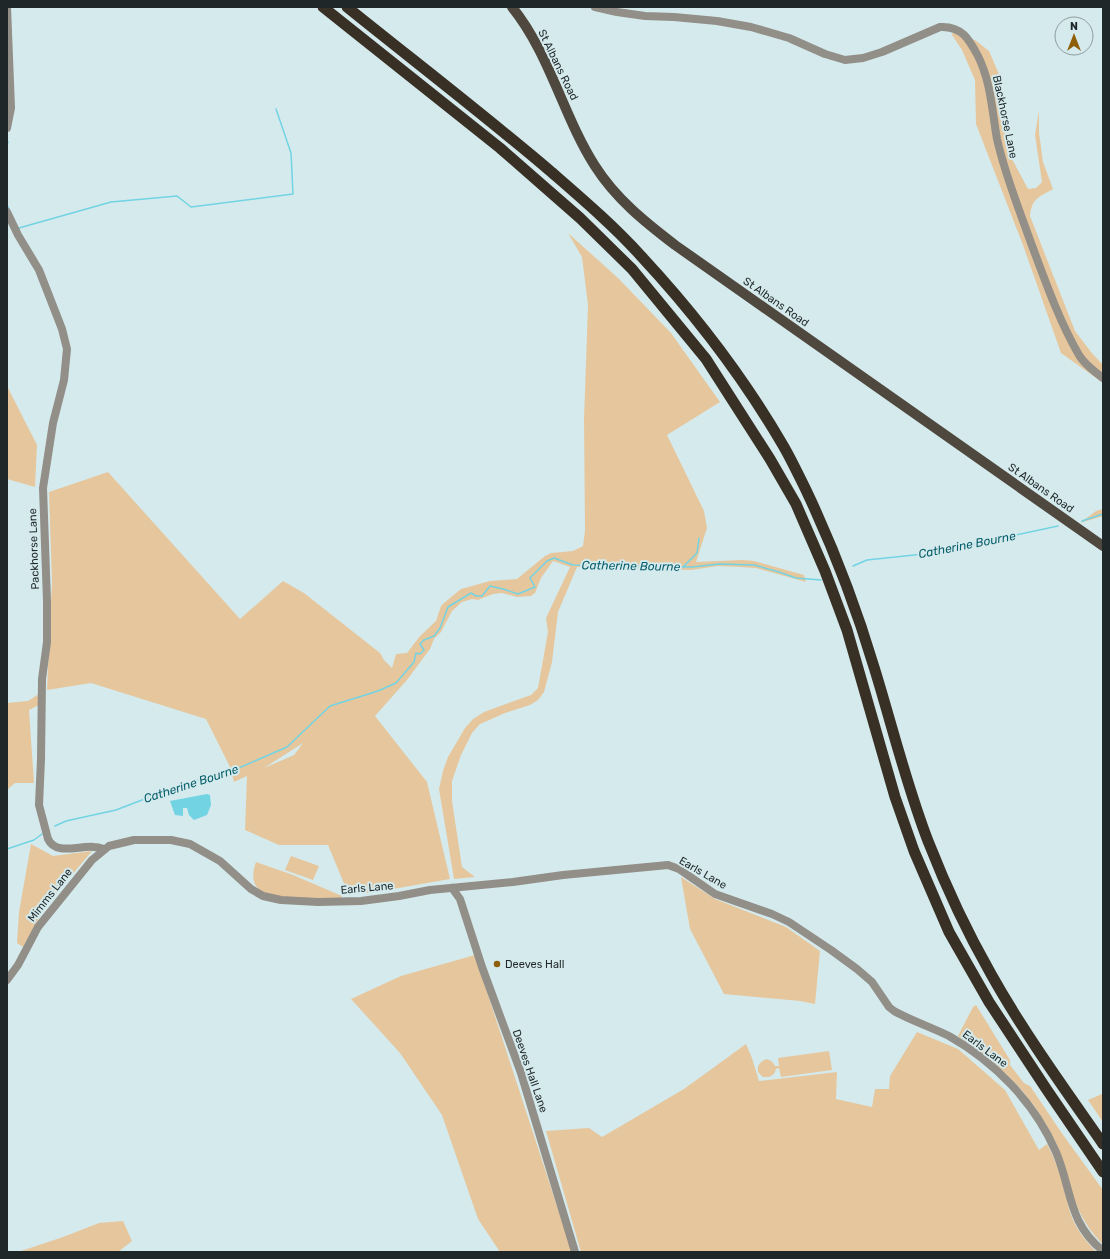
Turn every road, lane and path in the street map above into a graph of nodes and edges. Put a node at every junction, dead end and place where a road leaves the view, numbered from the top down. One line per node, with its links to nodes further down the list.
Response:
1 (7, 7): 6 (street)
2 (323, 7): 16 (highway)
3 (347, 7): 15 (highway)
4 (512, 7): 9 (main road, St Albans Road)
5 (595, 7): 8 (street, Blackhorse Lane)
6 (7, 128)
7 (7, 212): 10 (street, Packhorse Lane)
8 (1103, 378)
9 (1103, 546)
10 (104, 849): 12 (street, Earls Lane); 14 (street, Mimms Lane)
11 (466, 886): 12 (street, Earls Lane); 13 (street); 17 (street, Earls Lane)
12 (452, 888): 13 (street, Deeves Hall Lane)
13 (460, 899): 18 (street, Deeves Hall Lane)
14 (7, 980)
15 (1103, 1144)
16 (1103, 1172)
17 (1103, 1251)
18 (575, 1252)

